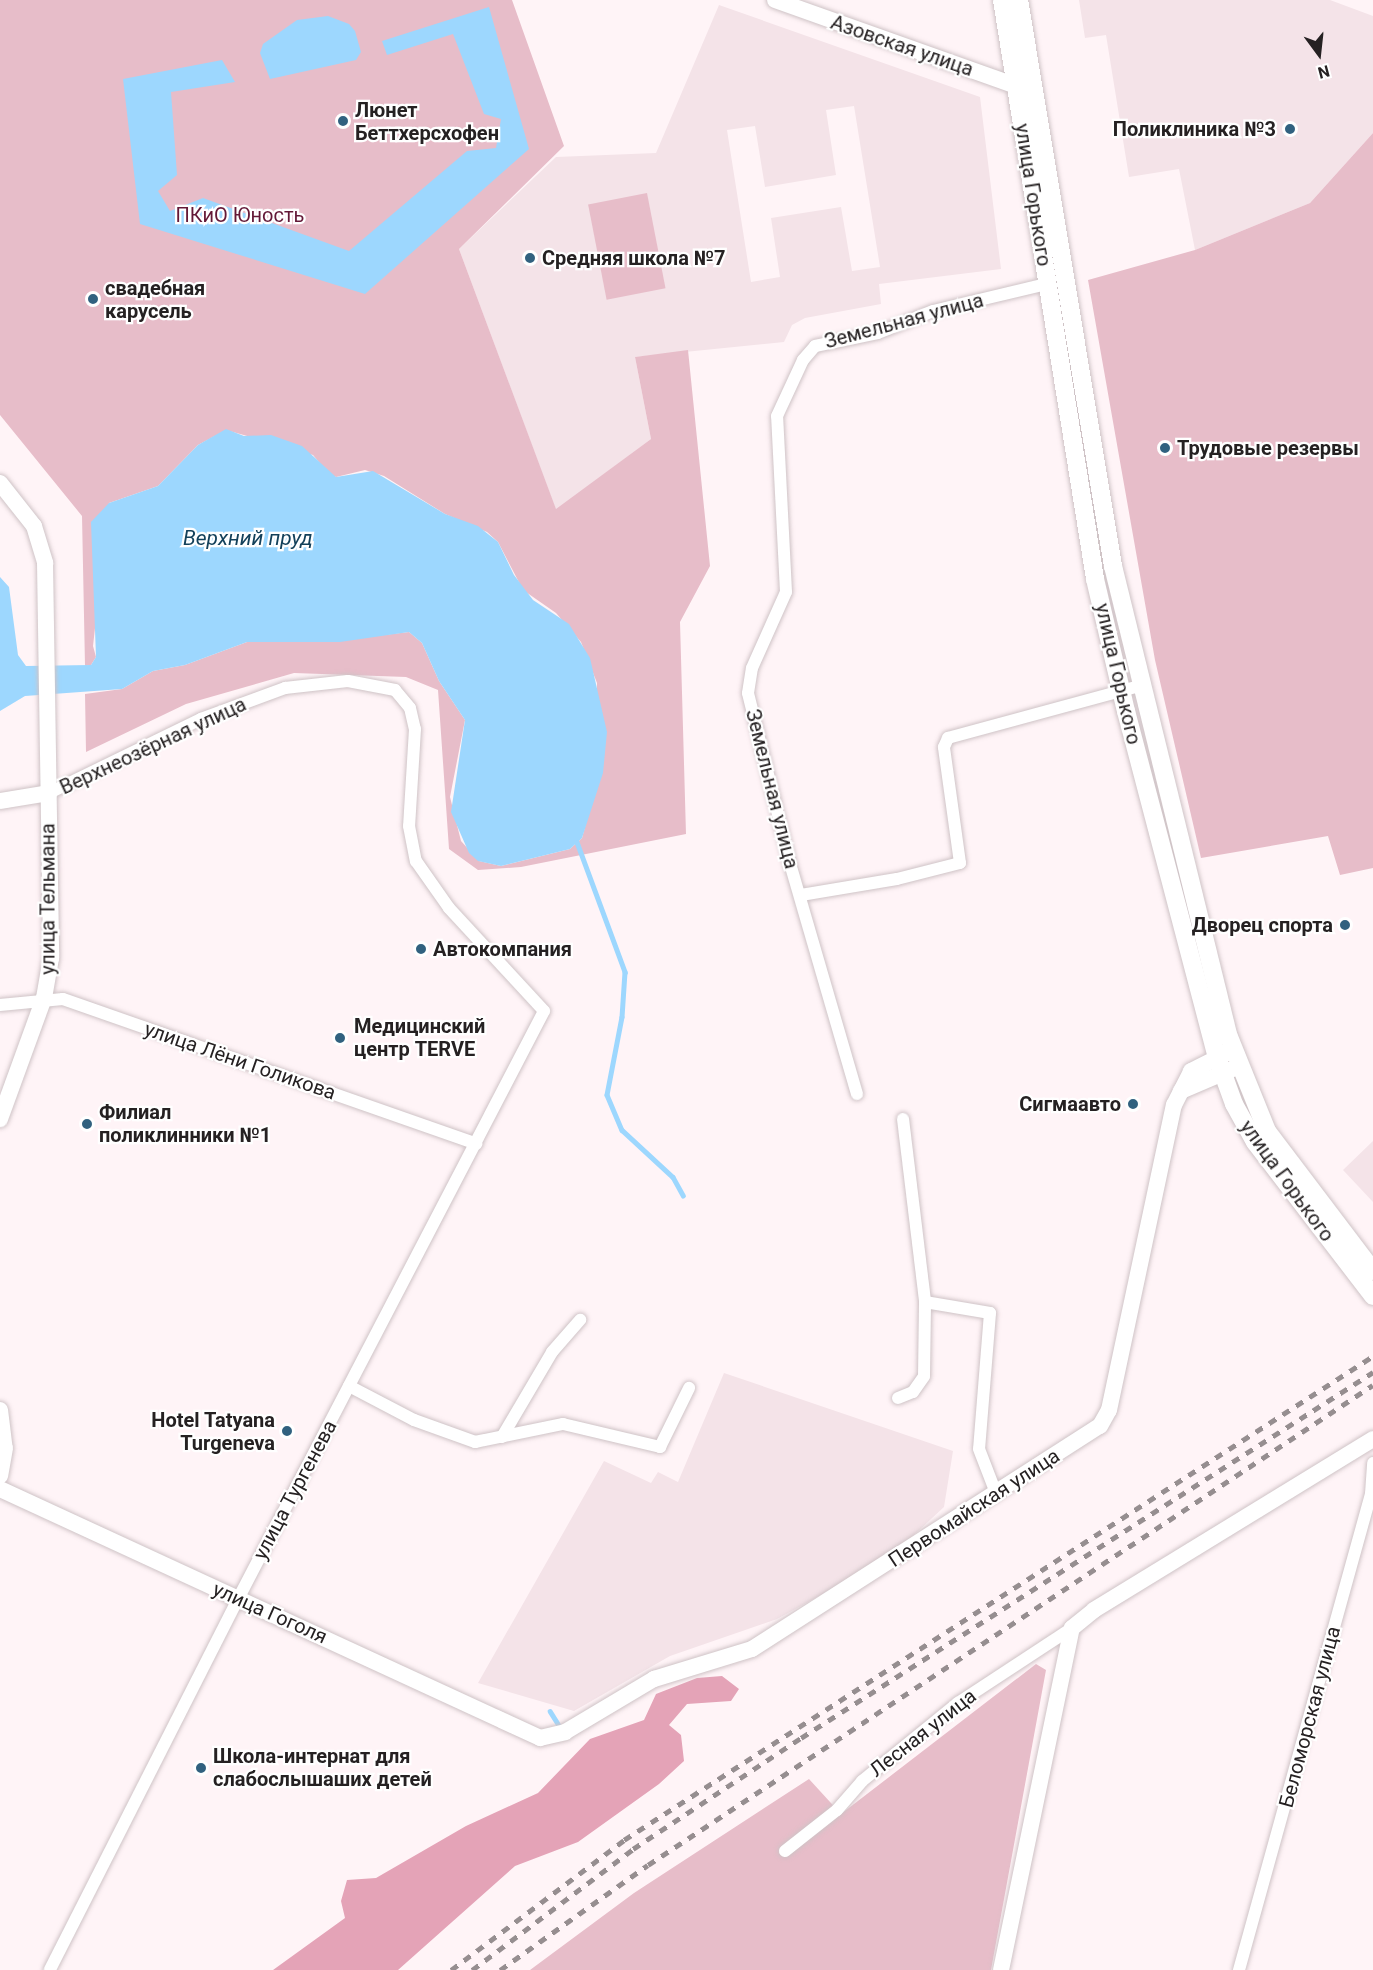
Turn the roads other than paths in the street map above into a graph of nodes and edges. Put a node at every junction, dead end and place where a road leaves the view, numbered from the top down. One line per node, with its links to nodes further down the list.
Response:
1 (775, 0): 4 (street, Азовская улица)
2 (1002, 0): 4 (main road, улица Горького)
3 (1019, 0): 4 (main road, улица Горького)
4 (1024, 86): 5 (main road, улица Горького); 7 (main road, улица Горького)
5 (1046, 284): 8 (main road, улица Горького); 11 (street, Земельная улица)
6 (0, 483): 9 (street, улица Тельмана)
7 (1140, 686): 8 (street, Земельная улица); 15 (main road, улица Горького)
8 (1121, 691): 11 (street, Земельная улица); 15 (main road, улица Горького)
9 (49, 793): 10 (street, Верхнеозёрная улица); 12 (street, улица Тельмана); 14 (street, Верхнеозёрная улица)
10 (0, 801)
11 (801, 895): 16 (street)
12 (44, 998): 13 (street, улица Лёни Голикова); 17 (street, улица Тельмана); 20 (street, улица Лёни Голикова)
13 (0, 1005)
14 (544, 1011): 20 (street, улица Тургенева)
15 (1228, 1062): 19 (main road, улица Горького); 34 (street, Первомайская улица)
16 (857, 1094)
17 (0, 1119)
18 (903, 1119): 23 (street)
19 (1261, 1137): 21 (main road, улица Горького); 22 (main road, улица Горького)
20 (476, 1144): 25 (street, улица Тургенева)
21 (1373, 1271)
22 (1373, 1296)
23 (925, 1302): 27 (street); 34 (street)
24 (580, 1320): 29 (street)
25 (349, 1386): 29 (street); 35 (street, улица Тургенева)
26 (689, 1388): 29 (street)
27 (898, 1398)
28 (0, 1410): 32 (street)
29 (502, 1437)
30 (1373, 1439): 36 (street, Лесная улица)
31 (1373, 1463): 41 (street, Беломорская улица)
32 (0, 1476)
33 (0, 1489): 35 (street, улица Гоголя)
34 (996, 1493): 37 (street, Первомайская улица)
35 (238, 1599): 37 (street, улица Гоголя); 39 (street, улица Тургенева)
36 (1072, 1628): 38 (street, Лесная улица); 40 (street)
37 (540, 1738)
38 (785, 1851)
39 (51, 1970)
40 (1001, 1970)
41 (1239, 1970)

